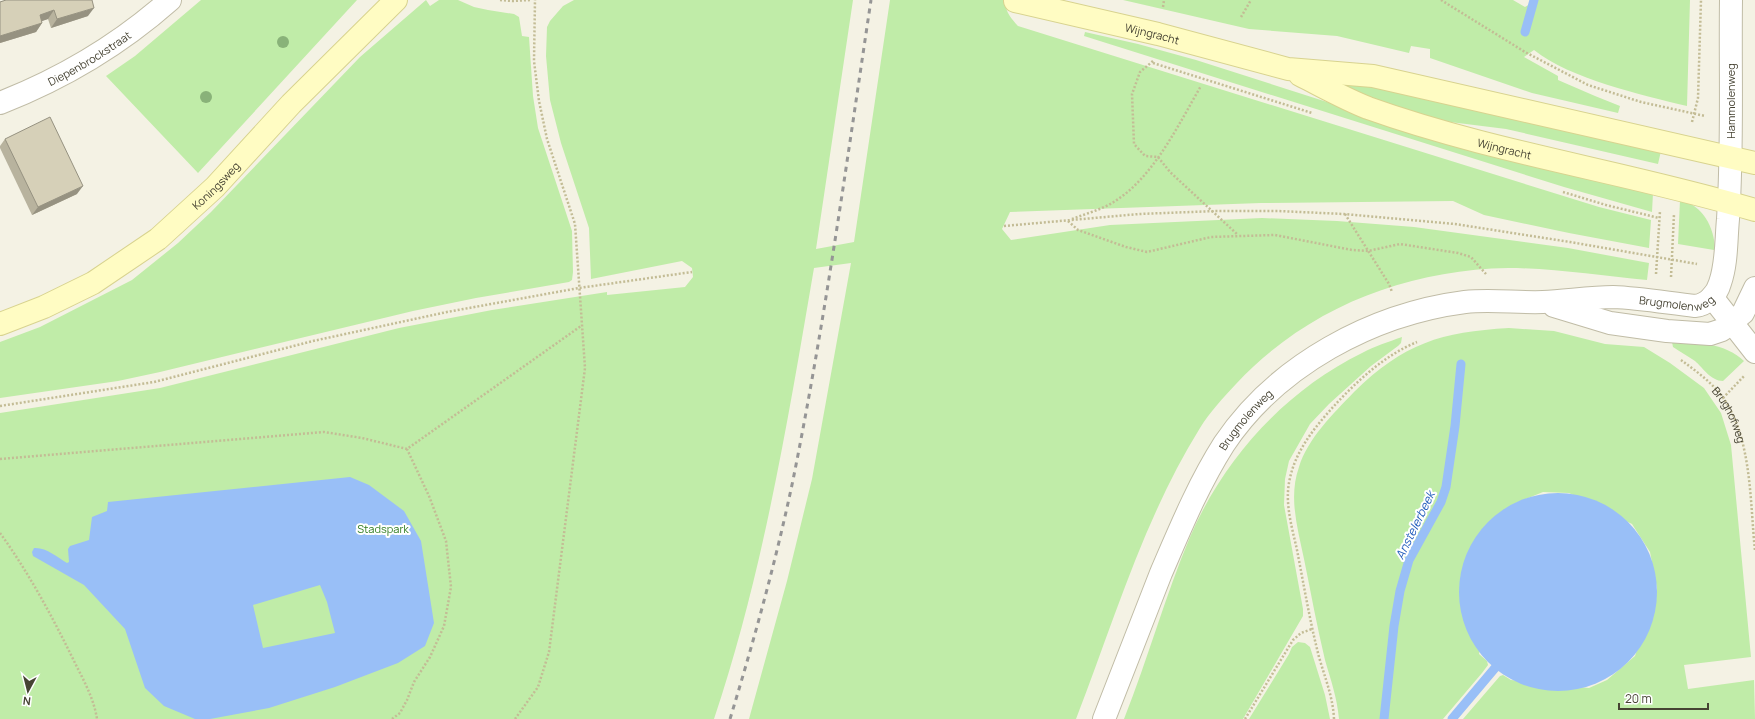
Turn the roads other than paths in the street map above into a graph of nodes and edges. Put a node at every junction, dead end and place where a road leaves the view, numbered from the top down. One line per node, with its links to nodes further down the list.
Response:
1 (170, 0): 6 (street, Diepenbrockstraat)
2 (396, 0): 15 (main road, Koningsweg)
3 (1731, 0): 7 (street, Hammolenweg)
4 (1015, 1): 5 (main road, Wijngracht)
5 (1288, 69): 7 (main road, Wijngracht); 9 (main road, Wijngracht)
6 (0, 103)
7 (1730, 157): 8 (main road, Wijngracht); 9 (street, Hammolenweg)
8 (1755, 163)
9 (1729, 202): 10 (main road, Wijngracht); 12 (street, Brugmolenweg)
10 (1755, 210)
11 (1755, 288): 14 (street, Brugmolenweg)
12 (1712, 296): 13 (street, Brugmolenweg); 14 (street)
13 (1542, 302): 14 (street, Brugmolenweg); 17 (street, Brugmolenweg)
14 (1733, 322): 16 (street)
15 (0, 324)
16 (1753, 361)
17 (1104, 719)

